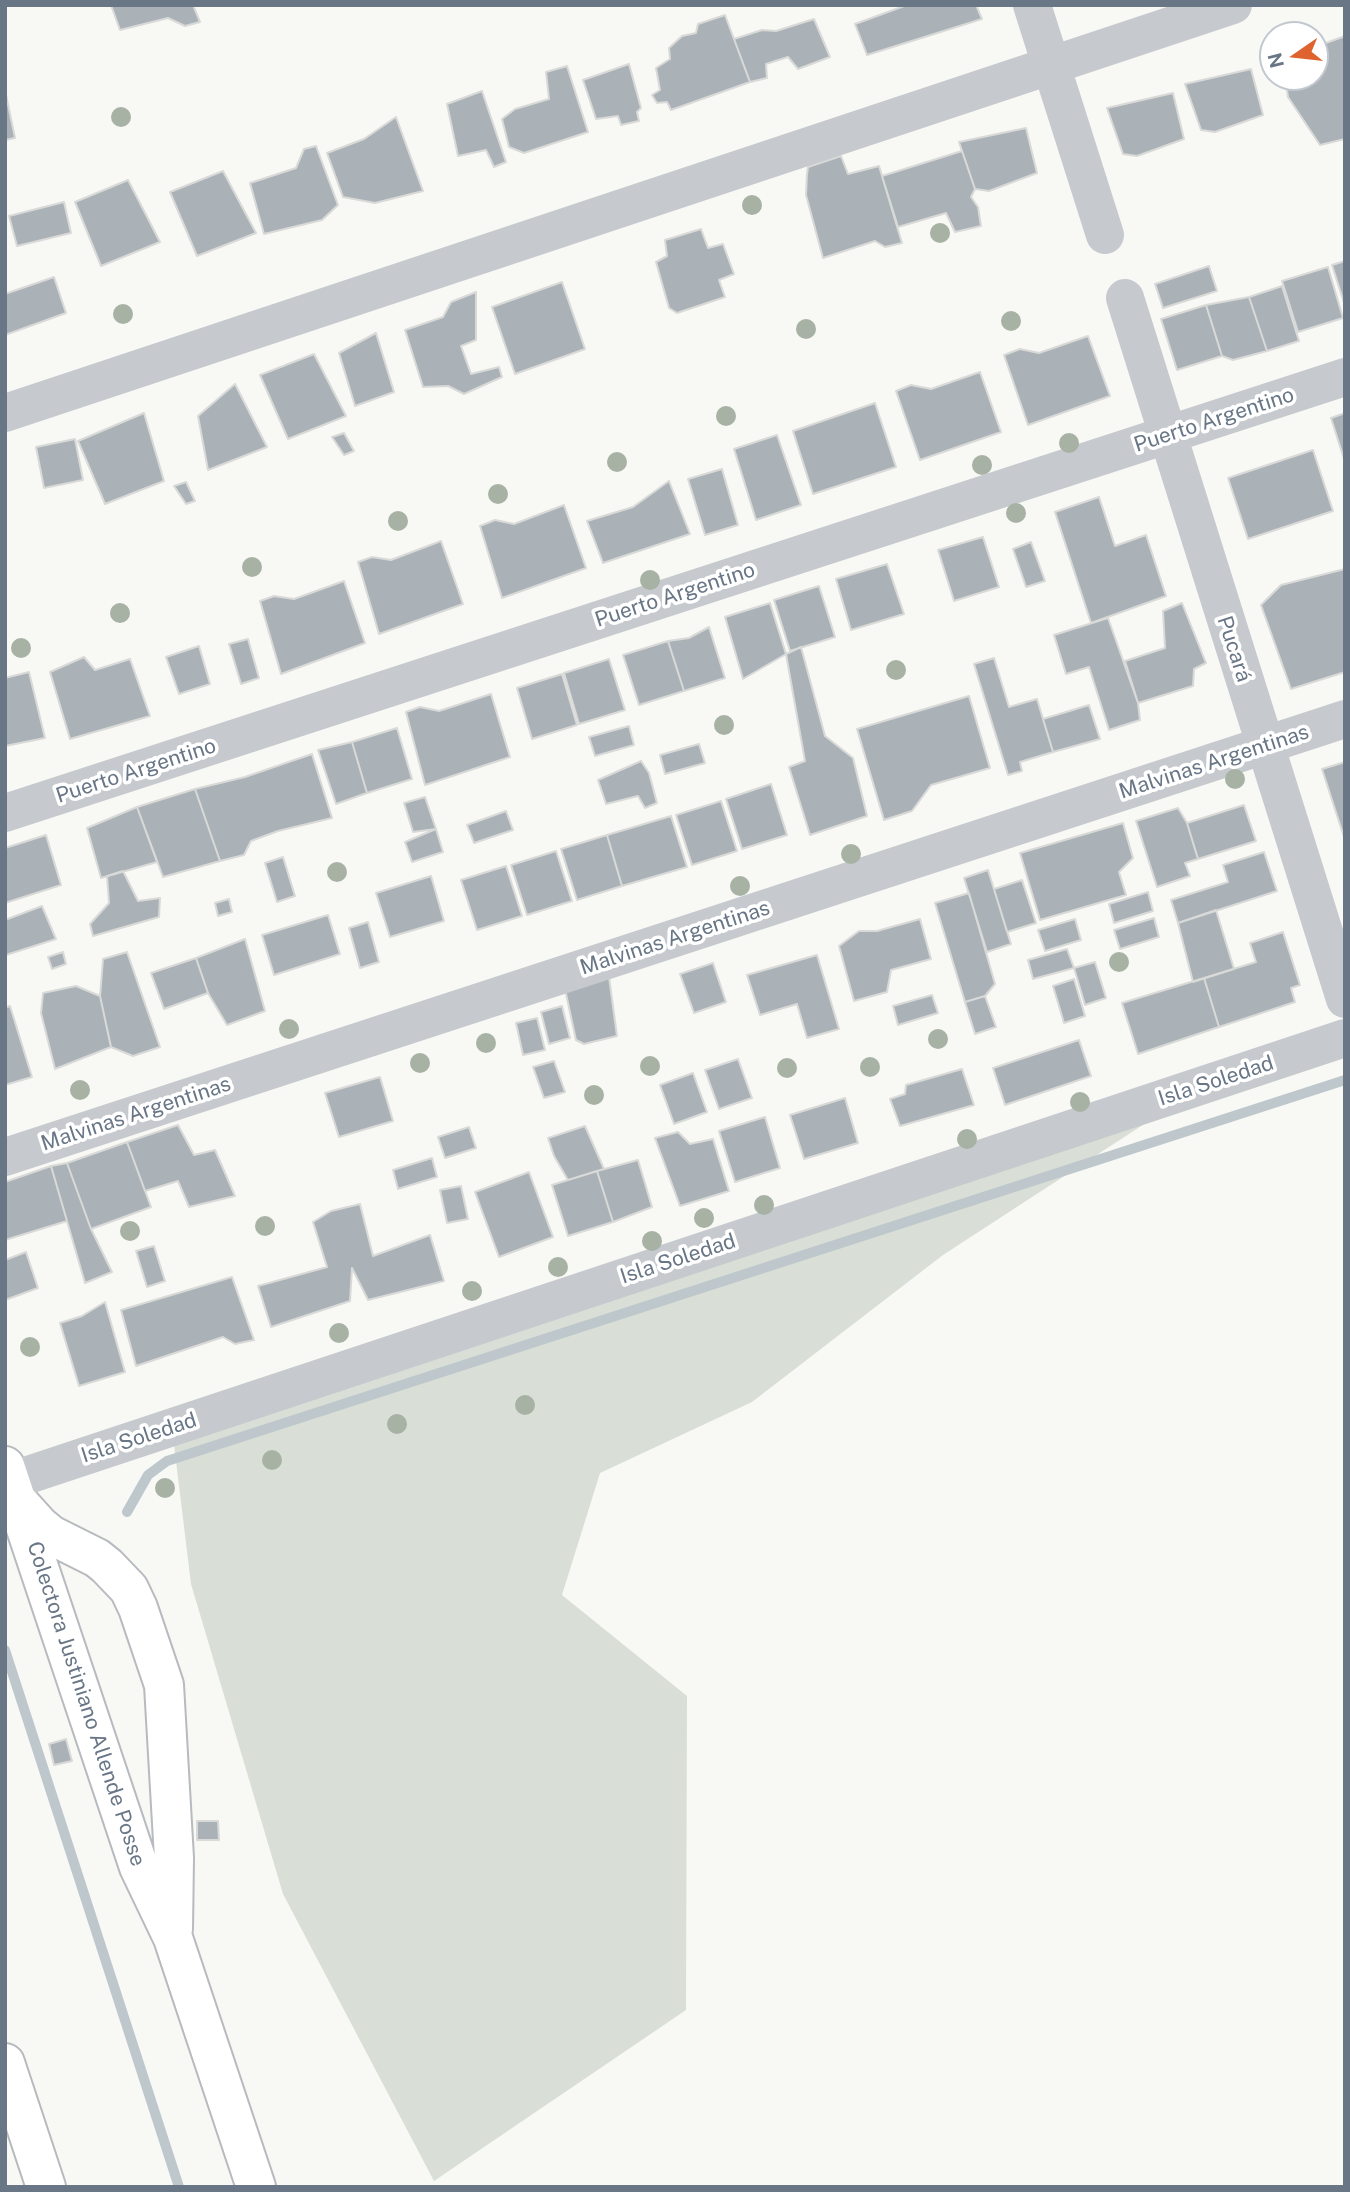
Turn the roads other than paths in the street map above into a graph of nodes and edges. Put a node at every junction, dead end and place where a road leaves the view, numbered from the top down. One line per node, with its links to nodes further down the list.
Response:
1 (1032, 5): 3 (street)
2 (1233, 5): 3 (street)
3 (1051, 64): 4 (street); 7 (street)
4 (1105, 235)
5 (1125, 298): 8 (street, Pucará)
6 (1345, 377): 8 (street, Puerto Argentino)
7 (5, 413)
8 (1167, 436): 10 (street, Pucará); 11 (street, Puerto Argentino)
9 (1345, 719): 10 (street, Malvinas Argentinas)
10 (1264, 745): 12 (street, Pucará); 14 (street, Malvinas Argentinas)
11 (5, 813)
12 (1345, 999)
13 (1345, 1038): 15 (street, Isla Soledad)
14 (5, 1157)
15 (11, 1483): 16 (main road, Colectora Justiniano Allende Posse); 16 (main road, Colectora Justiniano Allende Posse)
16 (173, 1938): 19 (main road, Colectora Justiniano Allende Posse)
17 (5, 2063): 18 (main road)
18 (46, 2187)
19 (256, 2187)

